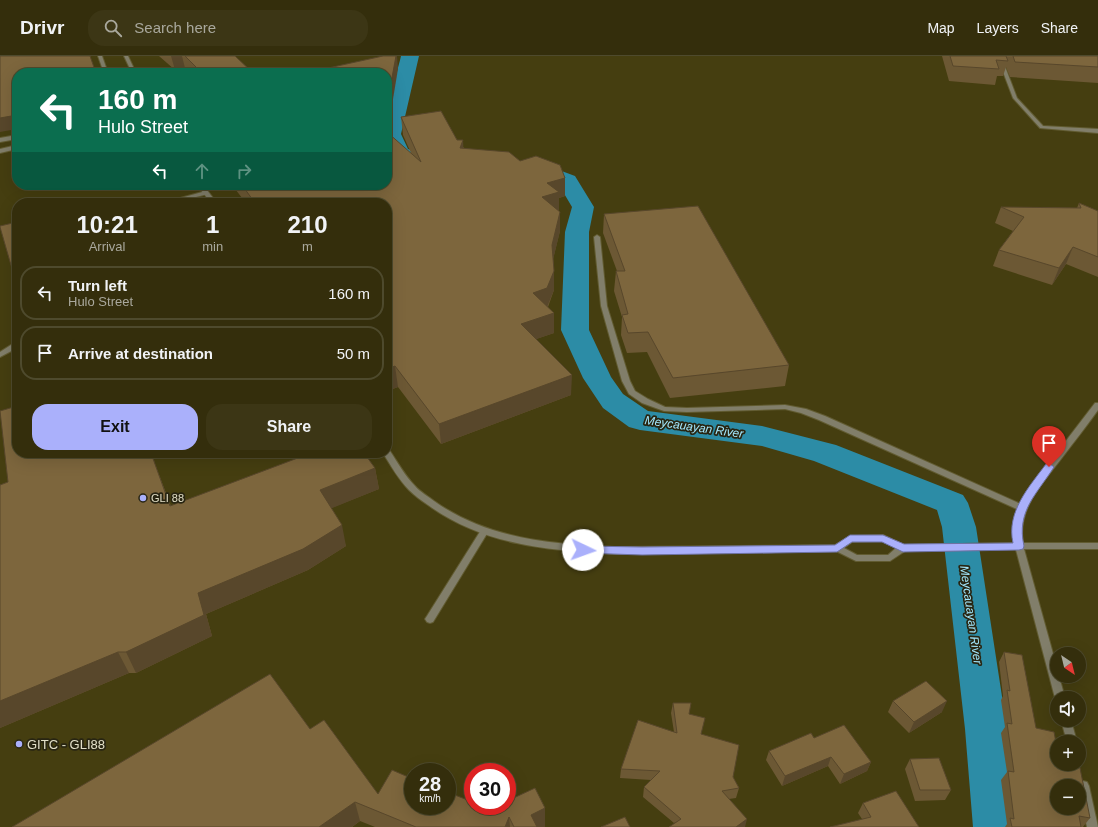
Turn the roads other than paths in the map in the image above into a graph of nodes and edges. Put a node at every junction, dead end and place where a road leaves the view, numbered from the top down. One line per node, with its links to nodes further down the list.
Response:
1 (100, 56): 4 (street)
2 (126, 56): 5 (street)
3 (998, 56): 6 (street)
4 (104, 68)
5 (132, 68)
6 (1098, 131)
7 (12, 138): 8 (street)
8 (0, 140)
9 (12, 148): 10 (street)
10 (0, 150)
11 (204, 190): 12 (street)
12 (206, 193): 13 (street); 14 (street)
13 (186, 198)
14 (210, 198)
15 (597, 237): 20 (street)
16 (12, 348): 17 (street)
17 (0, 355)
18 (1098, 405): 20 (street)
19 (391, 458): 21 (street)
20 (1022, 508): 22 (street)
21 (484, 532): 24 (street); 26 (street)
22 (1019, 546): 23 (street); 25 (street); 27 (street)
23 (1098, 546)
24 (837, 548): 25 (street); 25 (street)
25 (903, 548)
26 (430, 620)
27 (1058, 691)
28 (1079, 772): 29 (street)
29 (1094, 821)

